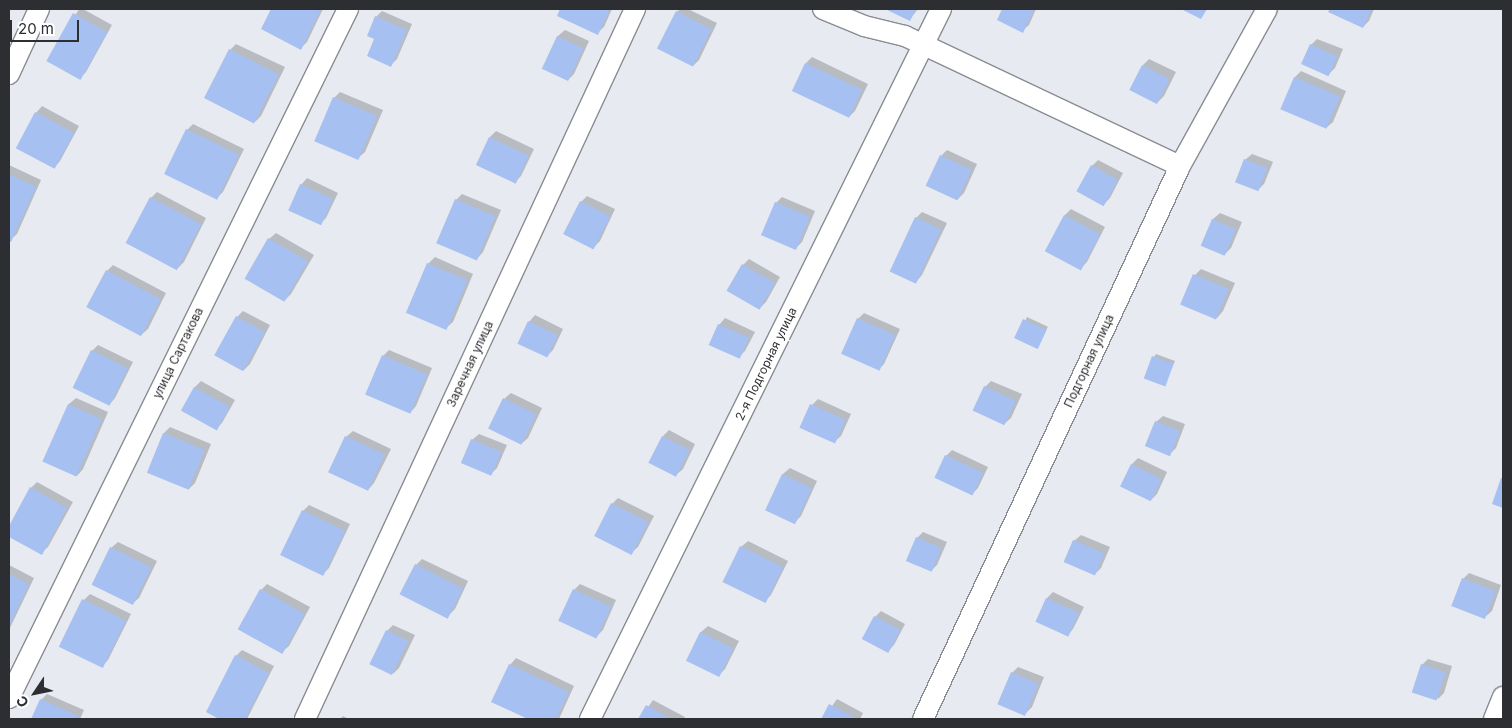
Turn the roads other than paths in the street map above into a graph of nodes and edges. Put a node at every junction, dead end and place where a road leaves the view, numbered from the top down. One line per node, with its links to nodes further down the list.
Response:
1 (40, 9): 8 (street)
2 (348, 9): 11 (street, улица Сартакова)
3 (635, 9): 12 (street, Заречная улица)
4 (823, 9): 7 (street)
5 (941, 9): 7 (street, 2-я Подгорная улица)
6 (1267, 9): 9 (street, Подгорная улица)
7 (924, 44): 9 (street); 13 (street, 2-я Подгорная улица)
8 (9, 74)
9 (1180, 166): 14 (street, Подгорная улица)
10 (1503, 697): 15 (street)
11 (9, 698)
12 (305, 719)
13 (590, 719)
14 (924, 719)
15 (1494, 719)

